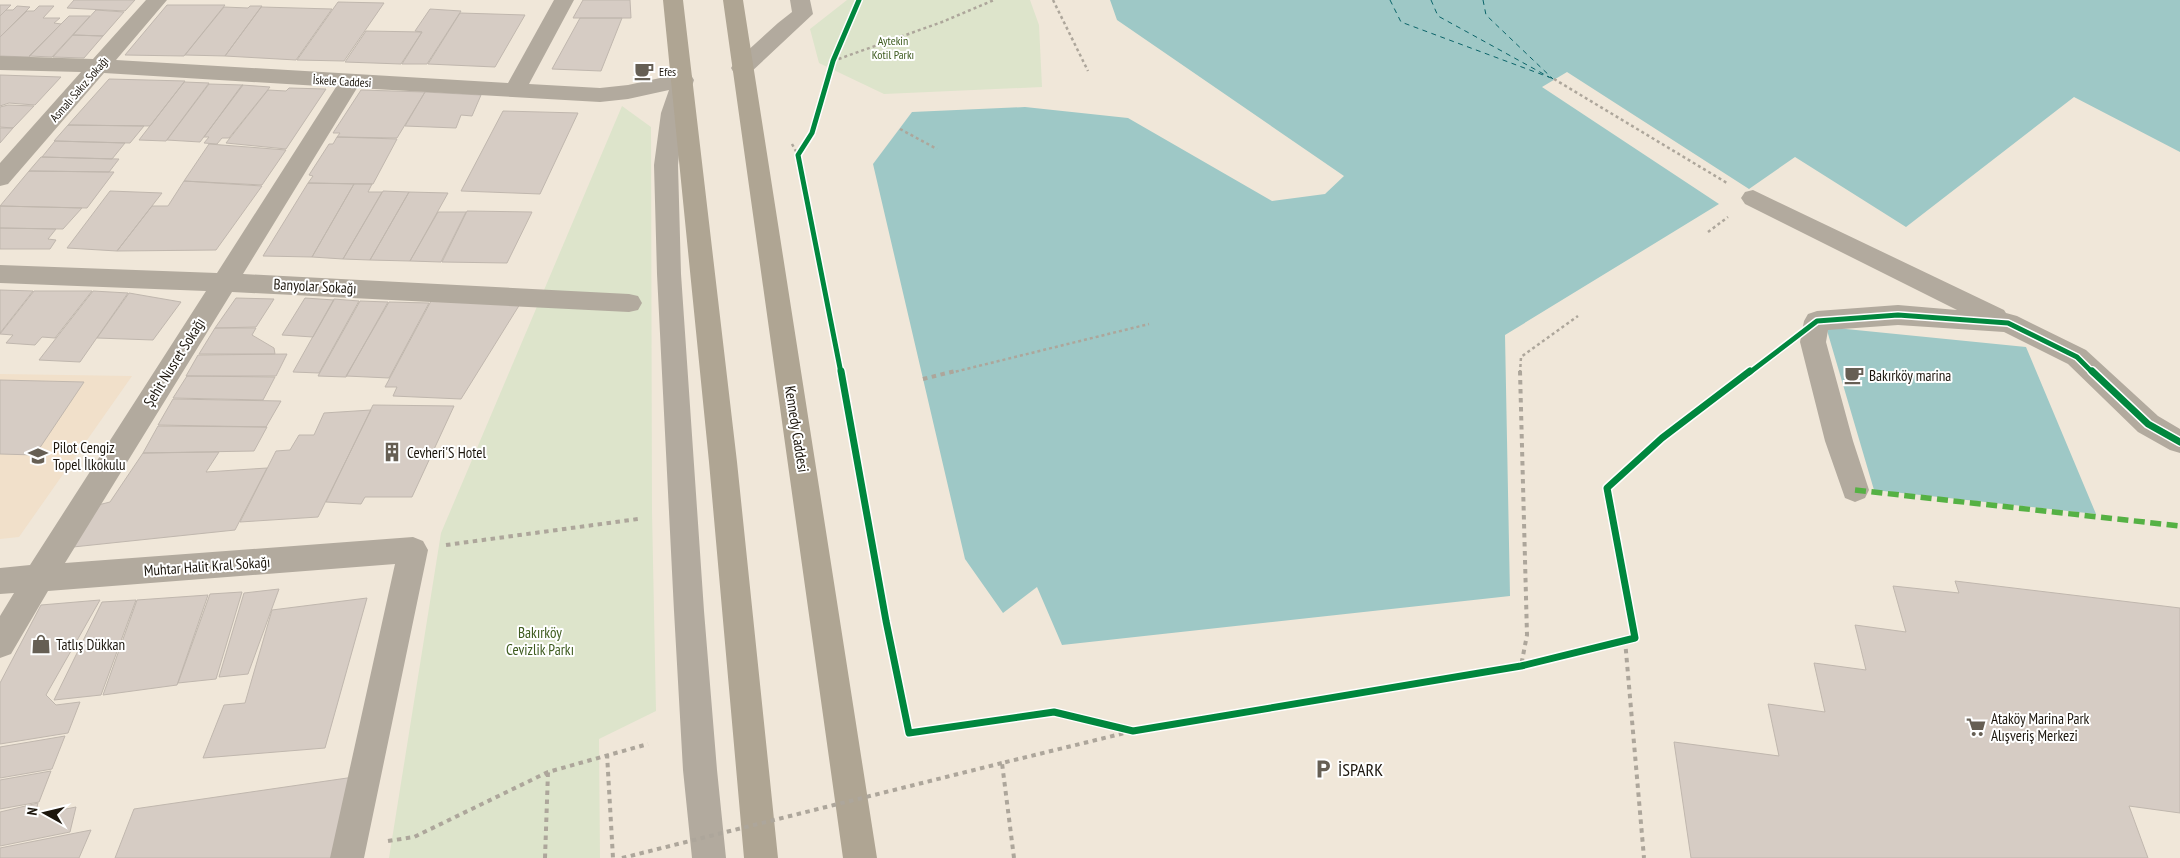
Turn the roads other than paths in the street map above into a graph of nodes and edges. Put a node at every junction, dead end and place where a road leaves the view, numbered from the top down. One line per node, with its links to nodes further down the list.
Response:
1 (157, 0): 7 (street, Asmalı Sakız Sokağı)
2 (564, 0): 11 (street)
3 (673, 0): 9 (highway)
4 (732, 0): 8 (highway, Kennedy Caddesi)
5 (800, 0): 8 (street)
6 (0, 63): 7 (street, İskele Caddesi)
7 (99, 66): 10 (street, İskele Caddesi); 12 (street, Asmalı Sakız Sokağı)
8 (742, 68): 26 (highway, Kennedy Caddesi)
9 (683, 80): 11 (street, İskele Caddesi); 24 (street); 25 (highway)
10 (350, 82): 11 (street, İskele Caddesi); 15 (street, Şehit Nusret Sokağı)
11 (515, 90)
12 (0, 178)
13 (1753, 198): 17 (street)
14 (0, 274): 15 (street, Banyolar Sokağı)
15 (225, 282): 16 (street, Banyolar Sokağı); 20 (street, Şehit Nusret Sokağı)
16 (629, 303)
17 (2008, 323): 18 (street); 19 (street)
18 (2180, 442)
19 (1855, 490)
20 (39, 578): 21 (street, Muhtar Halit Kral Sokağı); 22 (street, Şehit Nusret Sokağı); 23 (street, Muhtar Halit Kral Sokağı)
21 (0, 581)
22 (0, 644)
23 (349, 852)
24 (709, 858)
25 (761, 858)
26 (860, 858)

